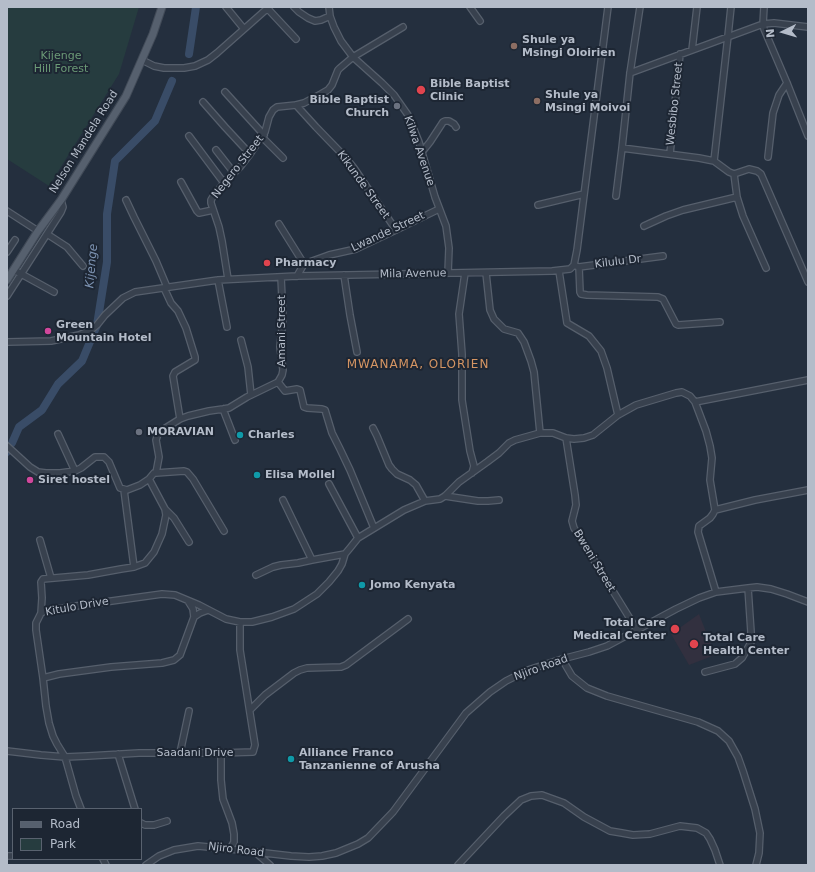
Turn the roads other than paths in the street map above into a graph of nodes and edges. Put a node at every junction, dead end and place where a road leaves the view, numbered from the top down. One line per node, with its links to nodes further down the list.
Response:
1 (162, 7): 23 (main road, Nelson Mandela Road)
2 (226, 7): 17 (street)
3 (294, 7): 12 (street)
4 (329, 7): 12 (street, Kilwa Avenue)
5 (470, 7): 13 (street)
6 (608, 7): 46 (street)
7 (640, 7): 24 (street)
8 (697, 7): 20 (street)
9 (731, 7): 18 (street)
10 (764, 7): 14 (street)
11 (269, 8): 17 (street); 19 (street)
12 (330, 16): 22 (street, Kilwa Avenue)
13 (480, 21)
14 (763, 24): 16 (street); 18 (street); 25 (street)
15 (403, 27): 22 (street, Negero Street)
16 (808, 27)
17 (244, 29): 23 (street)
18 (728, 36): 20 (street); 41 (street)
19 (296, 39)
20 (692, 50): 21 (street)
21 (680, 54): 24 (street); 38 (street, Wesbibo Street)
22 (353, 57): 28 (street, Negero Street); 36 (street, Kilwa Avenue)
23 (142, 60): 49 (main road, Nelson Mandela Road)
24 (630, 73): 34 (street)
25 (787, 83): 29 (street); 39 (street)
26 (225, 92): 32 (street)
27 (204, 102): 37 (street)
28 (296, 105): 32 (street, Negero Street); 57 (street, Kikunde Street)
29 (806, 124): 33 (street)
30 (456, 127): 36 (street)
31 (189, 136): 45 (street)
32 (263, 136): 37 (street, Negero Street); 40 (street)
33 (808, 136)
34 (622, 148): 38 (street); 47 (street)
35 (216, 150): 42 (street)
36 (422, 152): 52 (street, Kilwa Avenue)
37 (250, 154): 42 (street, Negero Street)
38 (670, 154): 41 (street)
39 (768, 157)
40 (283, 158)
41 (714, 161): 43 (street)
42 (234, 174): 45 (street, Negero Street)
43 (734, 174): 48 (street); 79 (street)
44 (181, 182): 53 (street)
45 (224, 183): 53 (street, Negero Street)
46 (584, 194): 51 (street); 65 (street)
47 (616, 196)
48 (737, 197): 56 (street); 66 (street)
49 (61, 200): 58 (main road, Nelson Mandela Road); 59 (street)
50 (126, 200): 80 (street)
51 (538, 205)
52 (439, 209): 57 (street, Lwande Street); 70 (street, Kilwa Avenue)
53 (213, 210): 76 (street, Negero Street)
54 (7, 211): 58 (street)
55 (279, 224): 63 (street)
56 (644, 226)
57 (396, 230): 63 (street, Lwande Street)
58 (38, 231): 67 (main road, Nelson Mandela Road)
59 (47, 234): 64 (street); 71 (street)
60 (15, 240): 61 (street)
61 (7, 252)
62 (663, 256): 65 (street, Kilulu Dr)
63 (304, 264): 74 (street)
64 (83, 266)
65 (576, 266): 68 (street, Mila Avenue); 83 (street)
66 (766, 268)
67 (14, 270): 71 (street); 77 (main road, Nelson Mandela Road)
68 (559, 271): 69 (street, Mila Avenue); 93 (street)
69 (486, 272): 72 (street, Mila Avenue); 96 (street)
70 (448, 273): 72 (street, Mila Avenue); 73 (street, Mila Avenue)
71 (21, 274): 81 (street); 82 (street)
72 (465, 274): 103 (street)
73 (344, 275): 74 (street, Mila Avenue); 87 (street)
74 (297, 276): 75 (street, Mila Avenue)
75 (282, 277): 76 (street, Mila Avenue); 89 (street, Amani Street)
76 (228, 279): 78 (street, Mila Avenue)
77 (7, 280)
78 (218, 280): 80 (street, Mila Avenue); 84 (street)
79 (808, 282)
80 (165, 287): 86 (street, Mila Avenue); 94 (street)
81 (54, 292)
82 (7, 296)
83 (720, 322)
84 (227, 327)
85 (240, 340): 90 (street)
86 (7, 342)
87 (357, 352)
88 (808, 380): 91 (street)
89 (278, 382): 90 (street, Amani Street); 114 (street)
90 (251, 395): 92 (street, Amani Street)
91 (695, 402): 93 (street); 113 (street)
92 (223, 410): 94 (street, Amani Street); 99 (street)
93 (618, 415): 98 (street)
94 (180, 419): 102 (street, Amani Street)
95 (373, 428): 111 (street)
96 (540, 433): 98 (street); 103 (street)
97 (58, 434): 101 (street)
98 (566, 438): 133 (street, Bweni Street)
99 (235, 440)
100 (7, 446): 101 (street)
101 (75, 471): 106 (street)
102 (156, 473): 104 (street); 115 (street)
103 (472, 473): 108 (street)
104 (149, 478): 106 (street); 112 (street)
105 (329, 484): 116 (street)
106 (124, 490): 121 (street)
107 (808, 490): 113 (street)
108 (446, 496): 110 (street); 111 (street)
109 (283, 500): 120 (street)
110 (498, 500)
111 (425, 501): 114 (street)
112 (165, 509): 118 (street); 121 (street)
113 (715, 510): 125 (street)
114 (374, 528): 116 (street)
115 (224, 531)
116 (358, 538): 119 (street)
117 (40, 540): 123 (street)
118 (189, 542)
119 (345, 554): 120 (street); 132 (street)
120 (312, 560): 122 (street)
121 (134, 567): 123 (street)
122 (256, 575)
123 (51, 578): 129 (street)
124 (748, 588): 125 (street, Njiro Road); 127 (street, Njiro Road); 135 (street)
125 (716, 592): 133 (street, Njiro Road)
126 (188, 601): 128 (street, Kitulo Drive); 129 (street, Kitulo Drive); 130 (street)
127 (808, 602)
128 (208, 610): 130 (street); 132 (street, Kitulo Drive)
129 (40, 613): 136 (street, Kitulo Drive)
130 (194, 617): 136 (street)
131 (408, 619): 137 (street)
132 (240, 622): 137 (street, Saadani Drive)
133 (637, 630): 134 (street, Njiro Road)
134 (562, 659): 149 (street, Njiro Road); 154 (street)
135 (705, 672)
136 (43, 678): 143 (street, Kitulo Drive)
137 (250, 710): 141 (street, Saadani Drive)
138 (189, 711): 140 (street)
139 (7, 751): 143 (street, Saadani Drive)
140 (180, 753): 141 (street, Saadani Drive); 142 (street, Saadani Drive)
141 (221, 753): 148 (street)
142 (118, 754): 143 (street, Saadani Drive); 145 (street)
143 (65, 757): 144 (street, Kitulo Drive)
144 (80, 808)
145 (135, 808)
146 (168, 821): 147 (street)
147 (142, 824)
148 (230, 848): 149 (street, Njiro Road); 150 (street, Njiro Road)
149 (255, 852): 151 (street)
150 (146, 865)
151 (270, 865)
152 (458, 865): 153 (street)
153 (720, 865)
154 (756, 865)

